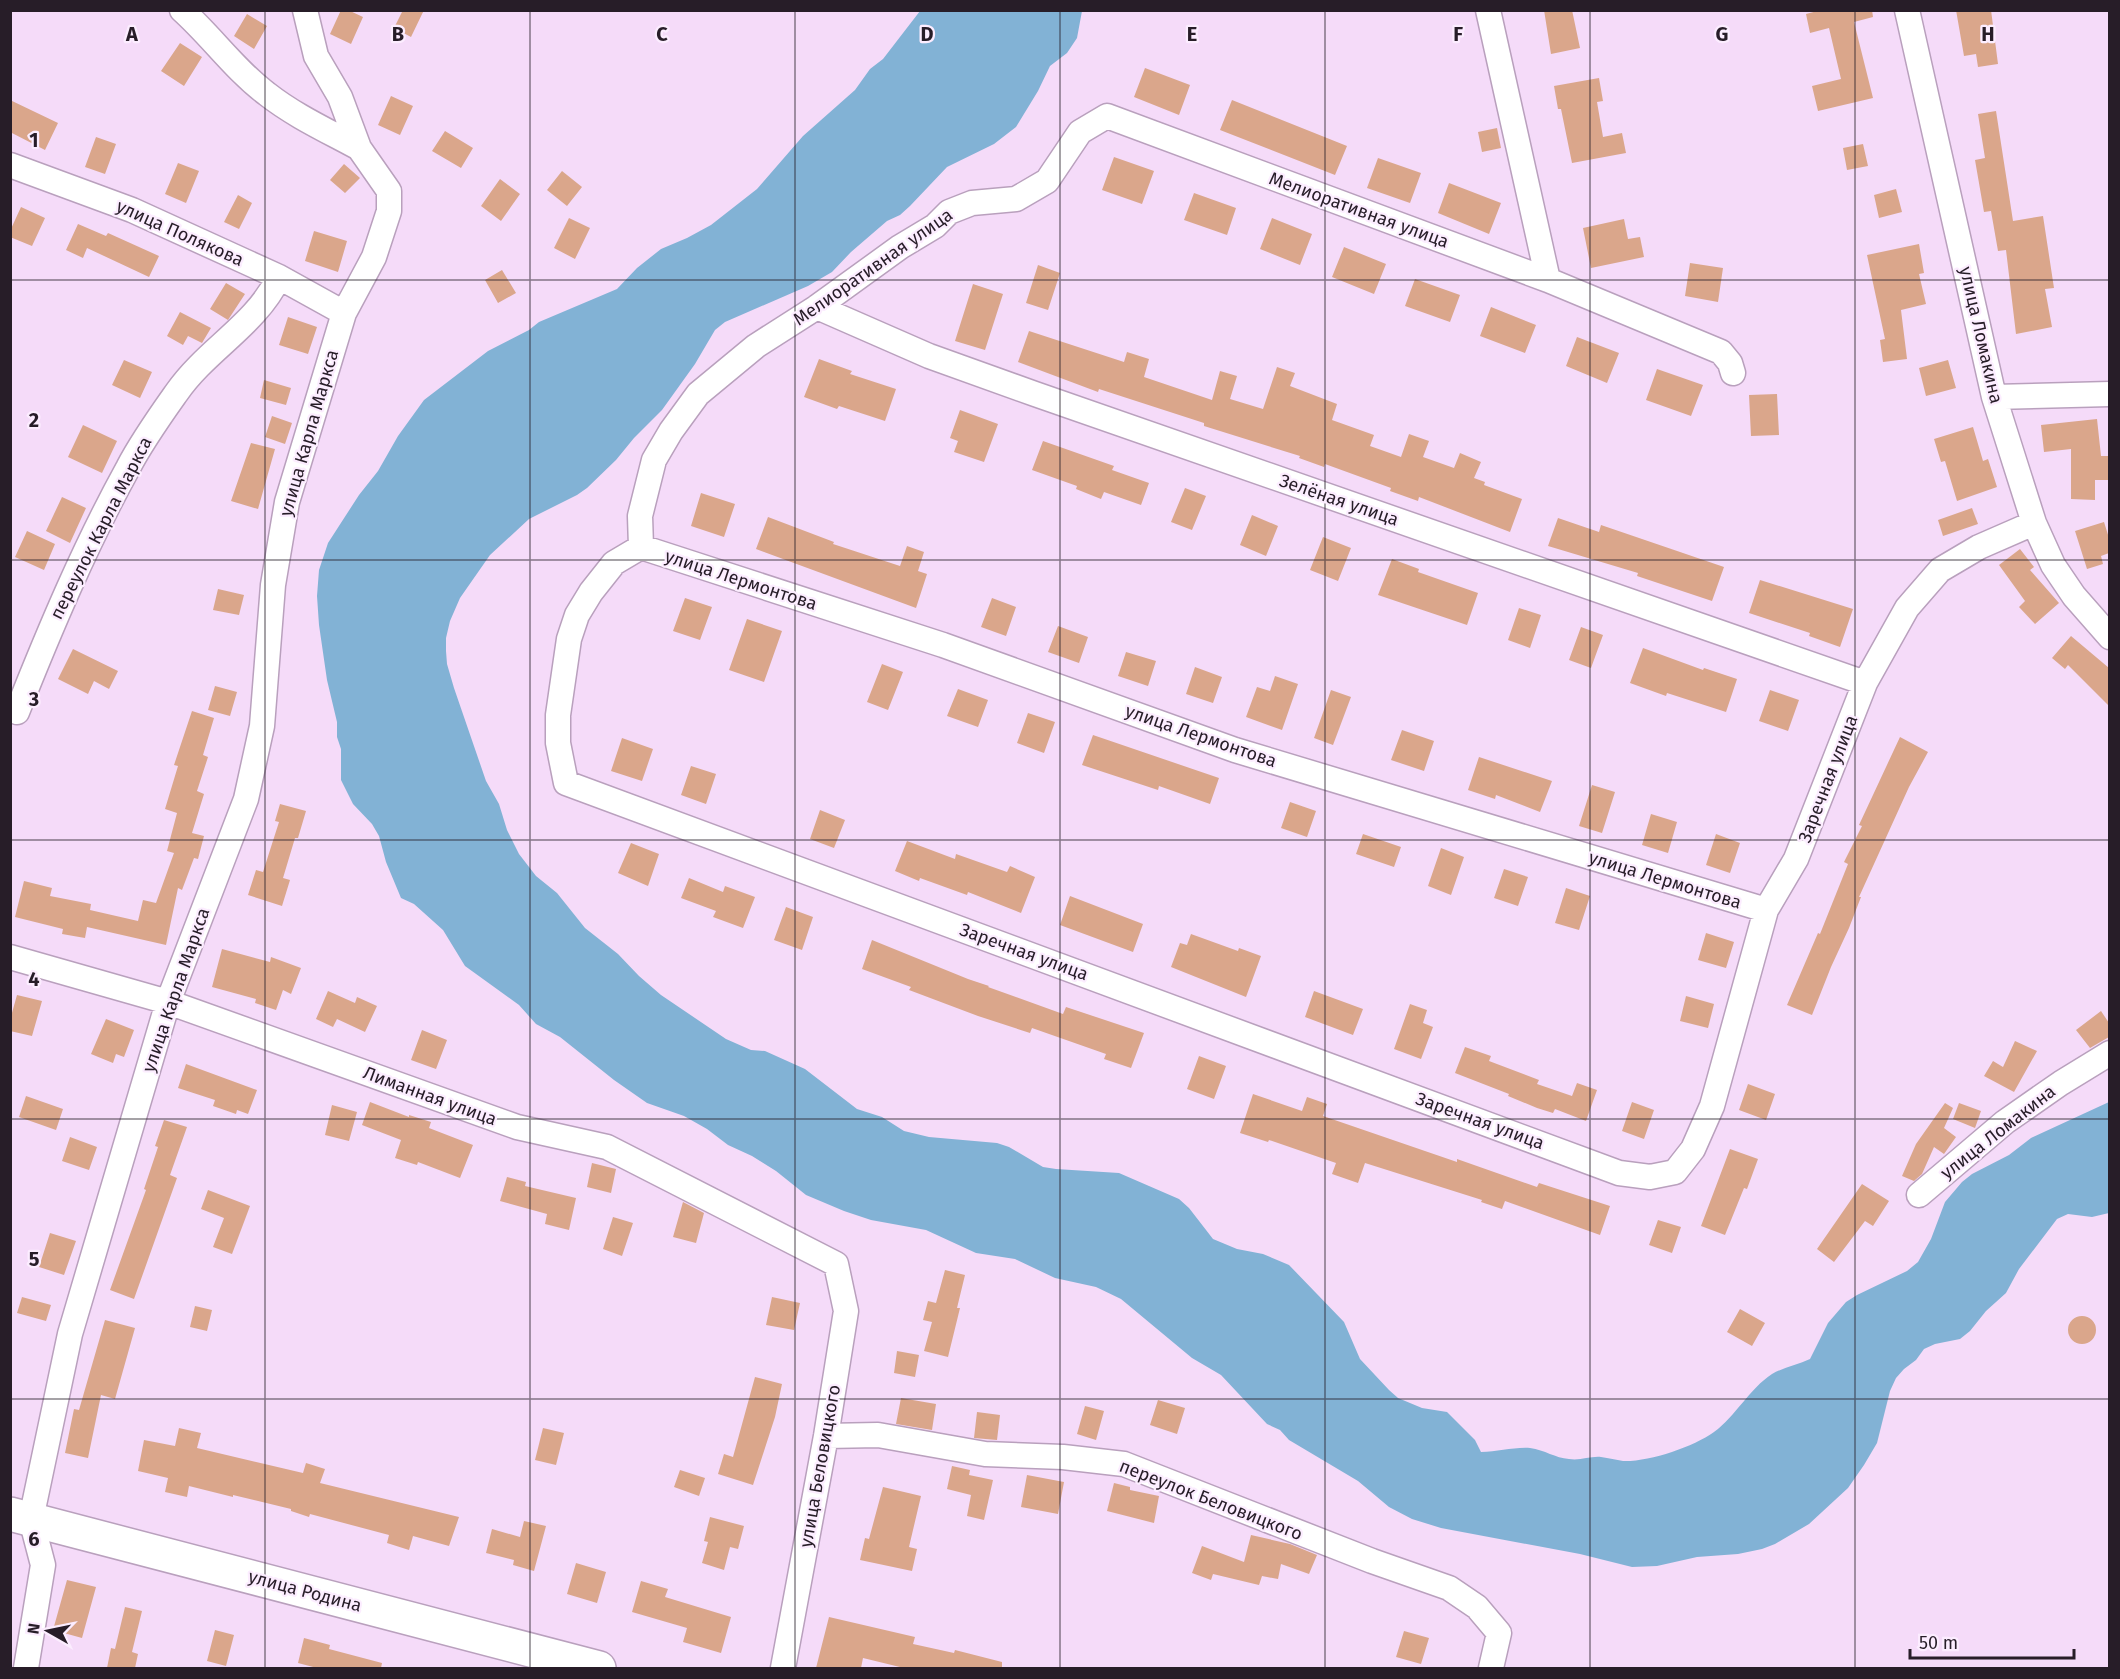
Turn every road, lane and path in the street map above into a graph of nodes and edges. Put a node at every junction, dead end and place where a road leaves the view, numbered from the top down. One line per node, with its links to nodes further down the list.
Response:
1 (182, 10): 5 (street)
2 (305, 10): 5 (street)
3 (1488, 10): 8 (street)
4 (1907, 10): 13 (street, улица Ломакина)
5 (359, 148): 10 (street, улица Карла Маркса)
6 (10, 165): 7 (street, улица Полякова)
7 (279, 277): 10 (street, улица Полякова); 18 (street, переулок Карла Маркса)
8 (1548, 280): 9 (street, Мелиоративная улица); 11 (street, Мелиоративная улица)
9 (818, 307): 15 (street, Мелиоративная улица); 17 (street, Зелёная улица)
10 (344, 313): 21 (street, улица Карла Маркса)
11 (1733, 373)
12 (2109, 394): 13 (street)
13 (1994, 397): 14 (street, улица Ломакина)
14 (2034, 523): 16 (street, улица Ломакина); 17 (street, Заречная улица)
15 (641, 547): 19 (street, улица Лермонтова); 19 (street, Заречная улица)
16 (2109, 637)
17 (1865, 683): 19 (street, Заречная улица)
18 (17, 711)
19 (1766, 910)
20 (10, 957): 21 (street, Лиманная улица)
21 (168, 1002): 24 (street, Лиманная улица); 26 (street, улица Карла Маркса)
22 (2109, 1053): 23 (street, улица Ломакина)
23 (1919, 1195)
24 (836, 1264): 25 (street, улица Беловицкого)
25 (826, 1436): 29 (street, улица Беловицкого); 30 (street, переулок Беловицкого)
26 (21, 1516): 27 (street, улица Карла Маркса); 28 (street, улица Родина)
27 (26, 1668)
28 (599, 1668)
29 (783, 1668)
30 (1491, 1668)

